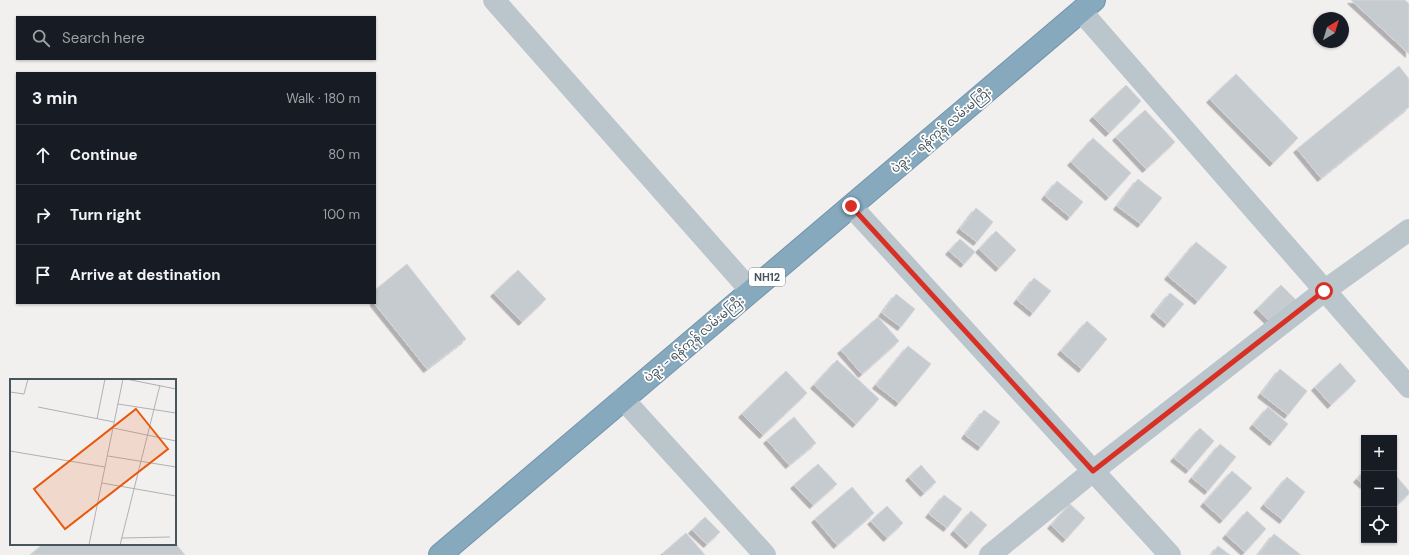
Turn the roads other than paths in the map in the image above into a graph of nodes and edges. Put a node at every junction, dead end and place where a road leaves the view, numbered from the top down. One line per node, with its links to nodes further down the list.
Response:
1 (494, 0): 5 (street)
2 (1088, 6): 3 (highway, ပဲခူး - ရန်ကုန် လမ်းမကြီး / NH12); 6 (street)
3 (851, 206): 5 (highway, ပဲခူး - ရန်ကုန် လမ်းမကြီး / NH12); 9 (street)
4 (1409, 230): 6 (street)
5 (752, 291): 8 (highway, ပဲခူး - ရန်ကုန် လမ်းမကြီး / NH12)
6 (1324, 291): 7 (street); 9 (street)
7 (1409, 387)
8 (624, 399): 10 (highway, ပဲခူး - ရန်ကုန် လမ်းမကြီး / NH12); 11 (street)
9 (1093, 471): 12 (street); 13 (street)
10 (440, 555)
11 (765, 555)
12 (990, 555)
13 (1170, 555)

